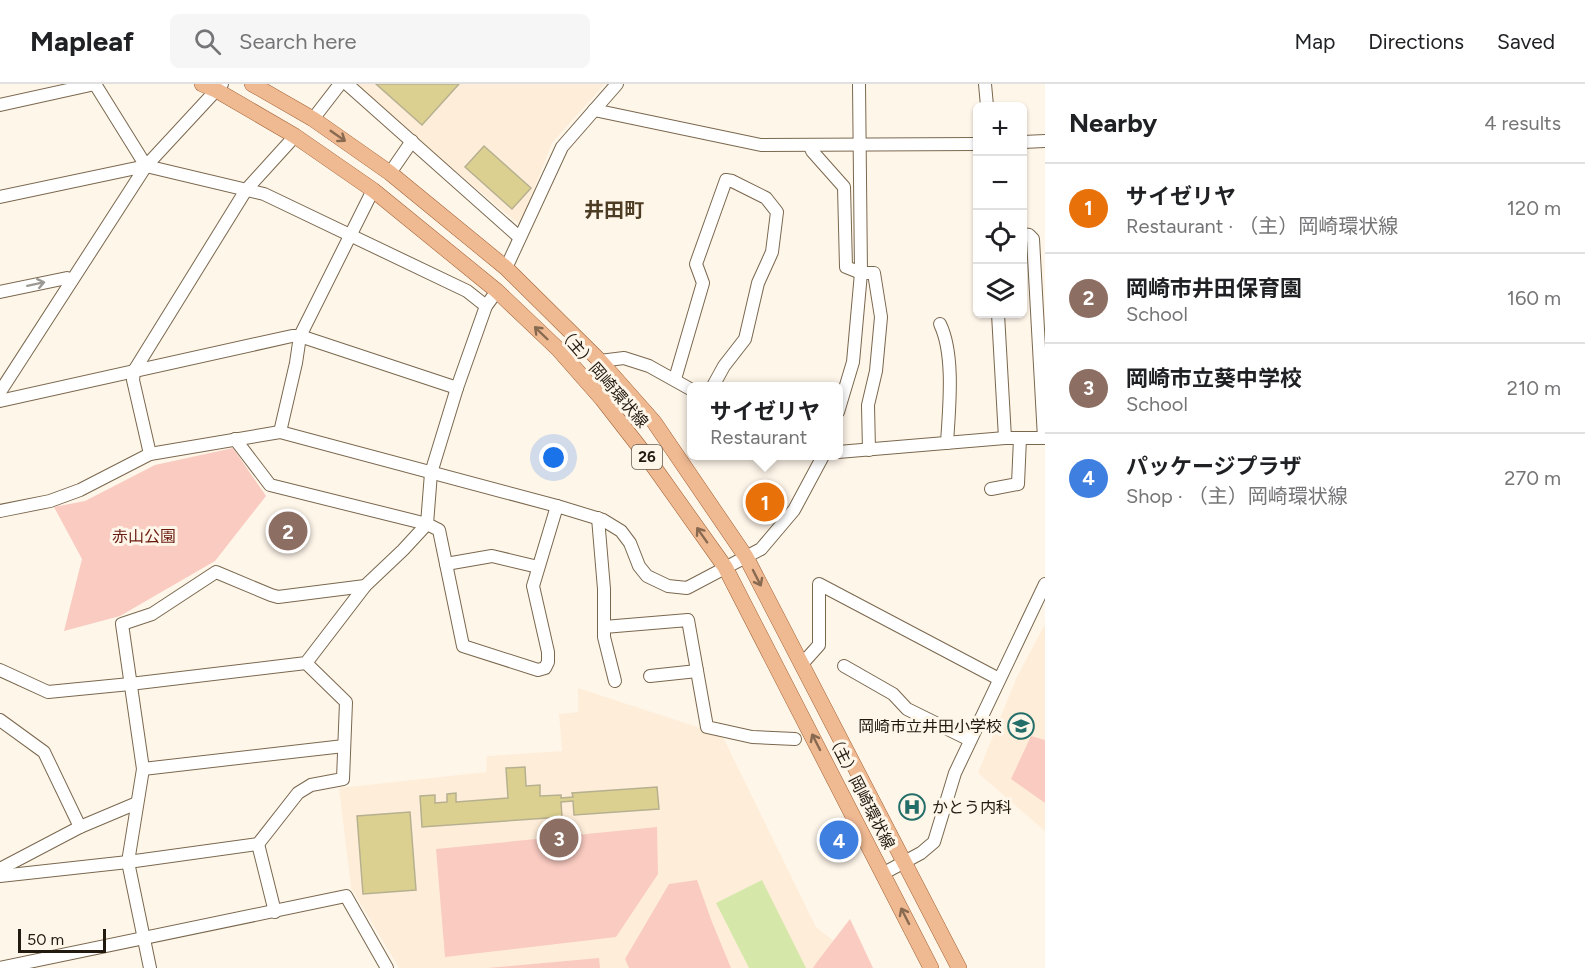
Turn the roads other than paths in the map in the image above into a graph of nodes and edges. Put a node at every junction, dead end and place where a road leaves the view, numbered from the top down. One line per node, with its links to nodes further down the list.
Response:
1 (252, 84): 11 (main road, （主）岡崎環状線 / 26)
2 (340, 84): 11 (street)
3 (347, 84): 13 (street)
4 (617, 84): 10 (street)
5 (859, 84): 17 (street)
6 (986, 84): 8 (street)
7 (214, 86): 12 (main road, （主）岡崎環状線 / 26); 19 (street)
8 (987, 102)
9 (0, 105): 19 (street)
10 (594, 110): 18 (street); 26 (street)
11 (313, 119): 20 (main road, （主）岡崎環状線 / 26, one-way to 20)
12 (295, 136): 21 (street); 22 (main road, （主）岡崎環状線 / 26)
13 (412, 141): 20 (street); 26 (street)
14 (1045, 141): 15 (street)
15 (1027, 142)
16 (973, 144): 17 (street)
17 (859, 145): 18 (street); 28 (street)
18 (810, 146): 28 (street)
19 (146, 166): 21 (street); 23 (street); 29 (street)
20 (390, 173): 27 (main road, （主）岡崎環状線 / 26)
21 (246, 190): 25 (street); 37 (street)
22 (373, 190): 25 (street); 30 (main road, （主）岡崎環状線 / 26)
23 (0, 197)
24 (1027, 234): 48 (street)
25 (351, 235): 32 (street); 35 (street)
26 (519, 237): 27 (street)
27 (506, 268): 36 (main road, （主）岡崎環状線 / 26)
28 (861, 273): 43 (street); 51 (street)
29 (72, 280): 31 (street, one-way to 29); 42 (street)
30 (497, 291): 32 (street); 64 (main road, （主）岡崎環状線 / 26, one-way to 30)
31 (0, 292)
32 (486, 306): 41 (street)
33 (998, 318): 46 (street)
34 (940, 324): 50 (street)
35 (300, 336): 37 (street); 41 (street); 45 (street)
36 (600, 361): 38 (street); 61 (main road, （主）岡崎環状線 / 26)
37 (134, 371): 44 (street); 53 (street)
38 (675, 379): 39 (street); 40 (street)
39 (716, 382)
40 (687, 387)
41 (458, 388): 55 (street)
42 (0, 392)
43 (843, 395)
44 (0, 401)
45 (280, 432): 49 (street); 55 (street)
46 (1005, 438): 47 (street); 50 (street)
47 (1020, 438): 48 (street); 56 (street)
48 (1044, 438)
49 (235, 439): 53 (street); 60 (street)
50 (946, 443): 51 (street)
51 (869, 450): 52 (street)
52 (843, 452)
53 (150, 454): 58 (street)
54 (821, 460): 61 (street)
55 (431, 473): 57 (street); 60 (street)
56 (991, 489)
57 (557, 506): 59 (street); 63 (street)
58 (0, 511)
59 (598, 518): 64 (street); 67 (street)
60 (427, 524): 62 (street); 66 (street)
61 (746, 557): 64 (street); 69 (main road, （主）岡崎環状線 / 26, one-way to 69)
62 (446, 564): 63 (street); 63 (street)
63 (538, 567)
64 (725, 567): 88 (main road, （主）岡崎環状線 / 26, one-way to 64)
65 (1045, 584): 74 (street)
66 (365, 586): 68 (street); 76 (street)
67 (604, 627): 72 (street); 75 (street)
68 (306, 663): 76 (street); 80 (street)
69 (802, 664): 74 (street); 86 (main road, （主）岡崎環状線 / 26)
70 (844, 666): 79 (street)
71 (0, 670): 76 (street)
72 (697, 671): 73 (street); 78 (street)
73 (650, 676)
74 (999, 679): 79 (street)
75 (615, 681)
76 (130, 684): 81 (street)
77 (0, 720): 83 (street)
78 (795, 739)
79 (970, 740): 86 (street)
80 (344, 746): 81 (street); 84 (street)
81 (143, 769): 82 (street)
82 (137, 803): 83 (street); 85 (street)
83 (80, 827): 87 (street)
84 (258, 844): 85 (street); 90 (street)
85 (128, 862): 89 (street); 91 (street)
86 (905, 862): 88 (street); 96 (main road, （主）岡崎環状線 / 26)
87 (0, 869)
88 (884, 873): 95 (main road, （主）岡崎環状線 / 26, one-way to 88)
89 (0, 876)
90 (275, 912): 91 (street); 94 (street)
91 (144, 939): 92 (street); 93 (street)
92 (0, 968)
93 (150, 968)
94 (387, 968)
95 (931, 968)
96 (959, 968)

